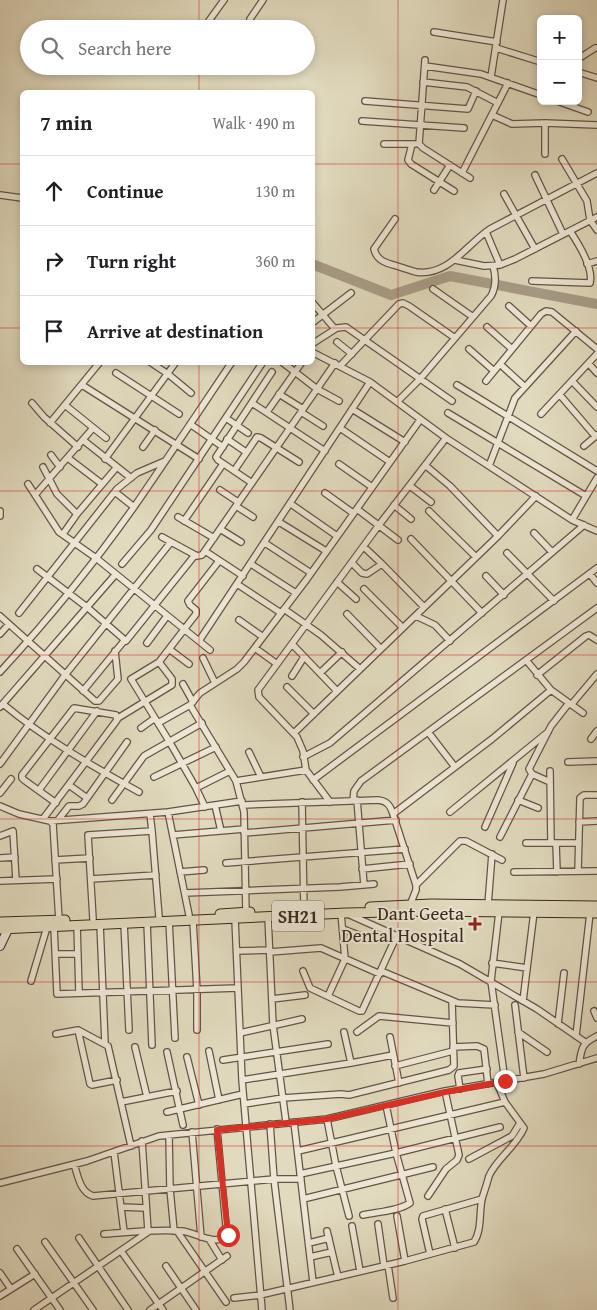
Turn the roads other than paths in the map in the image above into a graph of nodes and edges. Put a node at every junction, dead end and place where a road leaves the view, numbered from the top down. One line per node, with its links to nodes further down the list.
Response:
1 (224, 0): 4 (street)
2 (263, 0): 5 (street)
3 (503, 0): 7 (street)
4 (210, 20)
5 (250, 20)
6 (434, 32): 7 (street)
7 (496, 45): 10 (street); 12 (street)
8 (595, 48): 9 (street)
9 (582, 56)
10 (537, 60)
11 (582, 73): 13 (street)
12 (492, 77): 14 (street); 15 (street)
13 (597, 78)
14 (423, 82): 16 (street); 20 (street)
15 (508, 83): 17 (street); 19 (street)
16 (476, 91): 19 (street); 20 (street)
17 (537, 94)
18 (365, 101): 20 (street)
19 (498, 103): 23 (street)
20 (422, 104): 27 (street)
21 (569, 105): 22 (street)
22 (588, 112)
23 (492, 115): 25 (street); 34 (street)
24 (362, 121): 27 (street)
25 (544, 123): 26 (street); 31 (street)
26 (597, 125)
27 (420, 126): 28 (street); 30 (street)
28 (464, 128)
29 (384, 144): 30 (street)
30 (416, 144): 33 (street); 38 (street)
31 (545, 154)
32 (562, 159): 39 (street)
33 (450, 165): 34 (street); 38 (street)
34 (462, 173): 37 (street)
35 (597, 173): 39 (street)
36 (535, 175): 45 (street)
37 (470, 178)
38 (439, 182): 40 (street); 41 (street)
39 (577, 184): 45 (street); 49 (street)
40 (434, 190)
41 (454, 191)
42 (504, 194): 46 (street)
43 (0, 195): 44 (street)
44 (20, 198)
45 (546, 200): 46 (street); 53 (street)
46 (517, 215): 52 (street); 54 (street)
47 (597, 217): 49 (street)
48 (395, 219): 55 (street)
49 (590, 220): 50 (street); 51 (street)
50 (597, 230)
51 (570, 231): 53 (street); 57 (street)
52 (486, 232): 55 (street); 58 (street)
53 (563, 234): 54 (street)
54 (535, 249): 58 (street)
55 (455, 260): 59 (street)
56 (597, 261): 57 (street)
57 (587, 264): 60 (street)
58 (500, 265): 59 (street)
59 (492, 266): 66 (street)
60 (532, 281)
61 (433, 289): 66 (street)
62 (351, 293): 65 (street)
63 (315, 306): 65 (street)
64 (508, 306): 68 (street)
65 (322, 315): 67 (street); 70 (street)
66 (473, 317): 72 (street)
67 (315, 320)
68 (531, 326): 71 (street); 77 (street)
69 (487, 327): 77 (street)
70 (335, 329): 73 (street); 74 (street)
71 (576, 332): 78 (street); 104 (street)
72 (455, 338): 73 (street); 98 (street)
73 (365, 340): 80 (street); 98 (street)
74 (315, 342)
75 (337, 342): 80 (street)
76 (469, 349): 92 (street)
77 (512, 349): 83 (street)
78 (597, 349)
79 (315, 353): 82 (street)
80 (352, 354): 82 (street)
81 (597, 354): 84 (street)
82 (337, 364): 101 (street); 105 (street)
83 (500, 364): 92 (street); 104 (street)
84 (588, 364): 96 (street); 100 (street)
85 (98, 365): 102 (street)
86 (154, 365): 97 (street)
87 (174, 365): 97 (street)
88 (230, 365): 128 (street)
89 (261, 365): 125 (street)
90 (285, 365): 95 (street)
91 (300, 365): 95 (street)
92 (494, 371): 99 (street)
93 (272, 372): 112 (street)
94 (116, 373): 108 (street)
95 (294, 373): 105 (street); 107 (street)
96 (597, 373)
97 (168, 374): 106 (street); 108 (street)
98 (420, 379): 111 (street); 113 (street)
99 (486, 381)
100 (572, 381): 109 (street); 116 (street)
101 (370, 382): 113 (street); 117 (street)
102 (82, 385): 115 (street); 124 (street)
103 (457, 385): 123 (street)
104 (525, 387): 123 (street)
105 (317, 389): 110 (street); 118 (street)
106 (191, 393)
107 (279, 394): 118 (street); 119 (street)
108 (152, 395): 121 (street); 124 (street)
109 (560, 395): 122 (street); 136 (street)
110 (340, 401)
111 (452, 401)
112 (252, 402): 119 (street); 129 (street)
113 (397, 402): 126 (street)
114 (32, 403): 127 (street)
115 (65, 405): 127 (street); 132 (street)
116 (597, 407)
117 (352, 409): 133 (street); 142 (street)
118 (302, 411): 130 (street); 131 (street)
119 (267, 412): 131 (street)
120 (448, 413): 143 (street)
121 (179, 414)
122 (541, 414)
123 (508, 417): 143 (street); 167 (street)
124 (136, 418): 134 (street); 154 (street)
125 (226, 418): 129 (street); 139 (street)
126 (420, 420): 138 (street); 142 (street)
127 (50, 423): 146 (street)
128 (190, 424): 139 (street); 144 (street)
129 (237, 425): 135 (street); 141 (street)
130 (323, 426)
131 (290, 427): 149 (street); 150 (street)
132 (93, 428): 137 (street); 140 (street)
133 (340, 428): 150 (street); 158 (street)
134 (155, 430): 144 (street); 147 (street)
135 (248, 433)
136 (596, 435): 145 (street)
137 (106, 438)
138 (446, 438): 161 (street); 162 (street)
139 (212, 439): 148 (street); 155 (street)
140 (83, 440): 146 (street); 154 (street)
141 (227, 440): 148 (street); 151 (street)
142 (405, 442): 158 (street)
143 (498, 443): 162 (street); 181 (street)
144 (177, 444): 155 (street); 156 (street)
145 (584, 446)
146 (78, 447): 153 (street)
147 (143, 447)
148 (223, 447): 159 (street)
149 (276, 448): 151 (street); 157 (street); 171 (street)
150 (325, 451): 184 (street)
151 (246, 452): 166 (street)
152 (50, 455): 164 (street)
153 (68, 458): 164 (street); 173 (street)
154 (106, 459): 165 (street)
155 (199, 459): 222 (street)
156 (165, 461): 168 (street); 186 (street)
157 (300, 462)
158 (390, 462): 175 (street)
159 (223, 464): 166 (street); 205 (street)
160 (339, 464): 175 (street)
161 (425, 465): 174 (street); 203 (street)
162 (489, 466): 180 (street)
163 (43, 467): 170 (street)
164 (60, 467): 170 (street)
165 (116, 468): 168 (street); 173 (street)
166 (234, 471): 171 (street)
167 (597, 471)
168 (131, 478): 177 (street)
169 (597, 478): 181 (street)
170 (49, 480): 179 (street); 190 (street)
171 (252, 483): 183 (street)
172 (28, 484): 179 (street)
173 (102, 484): 190 (street)
174 (410, 486): 182 (street); 185 (street)
175 (372, 487): 188 (street)
176 (220, 490): 183 (street)
177 (115, 492): 186 (street); 211 (street)
178 (324, 493): 188 (street)
179 (35, 495): 201 (street)
180 (536, 496): 194 (street); 203 (street)
181 (586, 496): 194 (street)
182 (431, 502)
183 (237, 504): 192 (street); 198 (street)
184 (291, 504): 195 (street); 202 (street)
185 (394, 505): 193 (street); 196 (street)
186 (134, 507): 219 (street)
187 (0, 511): 191 (street)
188 (355, 511): 196 (street); 202 (street)
189 (429, 511): 218 (street)
190 (77, 514): 201 (street)
191 (0, 516)
192 (253, 517)
193 (411, 519)
194 (572, 520): 197 (street)
195 (279, 522): 210 (street); 213 (street)
196 (379, 525): 207 (street); 212 (street)
197 (584, 525): 199 (street); 215 (street)
198 (220, 529): 205 (street); 209 (street)
199 (596, 530)
200 (534, 533): 215 (street)
201 (62, 534): 211 (street)
202 (337, 536): 213 (street)
203 (498, 536): 218 (street)
204 (162, 537): 208 (street)
205 (214, 538): 214 (street)
206 (411, 538): 234 (street)
207 (398, 540)
208 (171, 542): 217 (street); 239 (street)
209 (241, 542)
210 (265, 543): 223 (street); 227 (street)
211 (76, 544): 219 (street); 233 (street)
212 (364, 546): 221 (street); 224 (street)
213 (326, 551): 227 (street)
214 (205, 552): 217 (street); 220 (street)
215 (552, 552): 229 (street)
216 (507, 553): 229 (street)
217 (195, 555): 245 (street)
218 (476, 557): 234 (street)
219 (96, 558): 228 (street); 240 (street)
220 (219, 561): 231 (street); 261 (street)
221 (352, 563): 224 (street); 235 (street)
222 (122, 564)
223 (251, 564): 231 (street); 241 (street)
224 (382, 564): 247 (street)
225 (597, 568): 230 (street)
226 (37, 569): 233 (street)
227 (311, 573): 241 (street)
228 (115, 574): 239 (street); 246 (street)
229 (528, 574): 242 (street); 244 (street)
230 (590, 574): 237 (street); 244 (street)
231 (243, 576): 236 (street)
232 (486, 576): 242 (street)
233 (48, 578): 240 (street); 250 (street)
234 (452, 581): 247 (street); 251 (street)
235 (337, 582): 243 (street); 259 (street)
236 (238, 584): 249 (street); 267 (street)
237 (597, 584)
238 (364, 588): 260 (street)
239 (133, 590): 245 (street); 258 (street)
240 (68, 593): 246 (street); 265 (street)
241 (296, 593): 249 (street)
242 (504, 595): 251 (street)
243 (356, 599)
244 (554, 601): 336 (street)
245 (154, 606): 254 (street); 266 (street)
246 (88, 608): 258 (street); 277 (street)
247 (424, 608): 255 (street)
248 (597, 608): 280 (street)
249 (282, 611): 259 (street); 263 (street)
250 (18, 613)
251 (482, 613): 268 (street)
252 (346, 614): 273 (street)
253 (0, 616): 257 (street)
254 (167, 616): 261 (street); 269 (street)
255 (416, 616): 260 (street); 268 (street)
256 (240, 620): 263 (street)
257 (9, 624): 262 (street); 265 (street)
258 (106, 624): 266 (street); 289 (street)
259 (306, 624): 270 (street); 276 (street)
260 (403, 628): 273 (street)
261 (184, 630): 267 (street); 272 (street)
262 (0, 634)
263 (263, 637): 271 (street)
264 (597, 640): 287 (street)
265 (28, 641): 277 (street); 285 (street)
266 (124, 641): 275 (street)
267 (199, 641): 274 (street)
268 (450, 641): 320 (street)
269 (147, 643)
270 (292, 644): 278 (street); 283 (street)
271 (254, 648): 283 (street); 291 (street)
272 (169, 649): 281 (street); 282 (street)
273 (381, 649): 284 (street)
274 (210, 650)
275 (116, 651): 294 (street); 294 (street)
276 (342, 652): 284 (street); 286 (street)
277 (45, 656): 289 (street); 300 (street)
278 (304, 657): 286 (street); 290 (street)
279 (203, 658): 291 (street)
280 (526, 660): 287 (street); 309 (street)
281 (159, 662): 297 (street); 297 (street)
282 (188, 664)
283 (277, 664): 312 (street)
284 (360, 669): 296 (street)
285 (0, 672)
286 (320, 673): 296 (street)
287 (537, 674): 295 (street)
288 (597, 674): 299 (street)
289 (66, 675): 294 (street); 307 (street)
290 (292, 676)
291 (215, 683): 298 (street)
292 (182, 684): 298 (street)
293 (287, 687): 303 (street)
294 (83, 690)
295 (551, 690): 299 (street); 327 (street)
296 (337, 691): 303 (street)
297 (145, 702): 304 (street); 305 (street)
298 (192, 704): 305 (street); 306 (street)
299 (570, 704): 302 (street); 310 (street)
300 (2, 706): 307 (street)
301 (97, 711): 304 (street); 313 (street); 318 (street)
302 (583, 713)
303 (314, 714): 312 (street)
304 (118, 718): 322 (street)
305 (157, 721): 308 (street); 315 (street)
306 (202, 724): 315 (street); 317 (street)
307 (29, 725): 313 (street); 326 (street)
308 (141, 728)
309 (428, 732): 327 (street); 348 (street)
310 (548, 732): 321 (street); 332 (street)
311 (597, 732): 314 (street)
312 (294, 733): 320 (street)
313 (50, 739): 318 (street); 342 (street)
314 (591, 739)
315 (169, 741): 325 (street); 339 (street)
316 (127, 742): 331 (street)
317 (216, 747): 325 (street); 329 (street)
318 (68, 751): 322 (street); 342 (street)
319 (249, 752): 334 (street)
320 (303, 757): 328 (street)
321 (514, 760): 359 (street); 368 (street)
322 (86, 762): 331 (street); 340 (street)
323 (568, 762): 324 (street)
324 (597, 762)
325 (182, 763): 333 (street); 341 (street)
326 (0, 764)
327 (455, 767): 361 (street)
328 (306, 770): 334 (street); 336 (street)
329 (230, 771): 337 (street); 341 (street)
330 (550, 771): 338 (street)
331 (105, 773): 339 (street); 346 (street)
332 (532, 774): 338 (street); 349 (street)
333 (154, 776)
334 (261, 777): 337 (street)
335 (11, 779): 344 (street)
336 (313, 780): 351 (street)
337 (236, 781): 353 (street)
338 (550, 782): 377 (street)
339 (124, 784): 343 (street); 347 (street)
340 (69, 785): 346 (street); 352 (street)
341 (196, 788): 356 (street)
342 (39, 790): 352 (street)
343 (139, 792)
344 (0, 793)
345 (597, 795): 366 (street)
346 (87, 798): 364 (street)
347 (112, 800)
348 (355, 800): 351 (street); 361 (street); 367 (street)
349 (518, 800): 357 (street); 375 (street)
350 (302, 802): 351 (street); 353 (street); 369 (street)
351 (330, 802)
352 (56, 803): 362 (street)
353 (242, 803): 354 (street); 372 (street)
354 (215, 805): 356 (street); 371 (street)
355 (0, 806): 362 (street)
356 (205, 807): 358 (street)
357 (538, 808)
358 (168, 812): 360 (street); 373 (street)
359 (450, 812)
360 (150, 814): 364 (street); 370 (street)
361 (394, 817): 367 (street); 379 (street)
362 (43, 819): 363 (street)
363 (50, 820): 364 (street); 386 (street)
364 (58, 820)
365 (597, 821): 366 (street)
366 (579, 822): 378 (street)
367 (359, 824): 369 (street); 380 (street)
368 (485, 827)
369 (302, 828): 372 (street); 383 (street)
370 (152, 831): 385 (street); 398 (street)
371 (221, 831): 372 (street); 373 (street)
372 (244, 831): 388 (street)
373 (173, 835): 395 (street)
374 (0, 836): 382 (street)
375 (500, 837)
376 (526, 843): 377 (street)
377 (554, 843): 378 (street); 397 (street)
378 (579, 843): 393 (street)
379 (405, 849): 380 (street); 390 (street)
380 (361, 852): 383 (street); 391 (street)
381 (492, 854): 387 (street); 405 (street); 410 (street)
382 (15, 857): 384 (street); 401 (street)
383 (303, 857): 388 (street); 406 (street)
384 (0, 858)
385 (90, 858): 386 (street); 400 (street)
386 (55, 860): 399 (street)
387 (502, 860)
388 (245, 862): 389 (street); 407 (street)
389 (226, 863)
390 (410, 864): 391 (street); 405 (street)
391 (362, 869): 404 (street)
392 (204, 870): 395 (street)
393 (578, 871): 394 (street); 397 (street)
394 (597, 871)
395 (180, 872): 408 (street)
396 (514, 872): 397 (street)
397 (557, 872)
398 (156, 875): 400 (street); 419 (street)
399 (57, 879): 401 (street); 428 (street)
400 (91, 879): 424 (street)
401 (16, 880): 402 (street)
402 (0, 881)
403 (374, 884): 404 (street)
404 (364, 885): 406 (street)
405 (416, 885): 409 (street)
406 (303, 888): 407 (street); 413 (street)
407 (246, 890): 408 (street); 414 (street)
408 (184, 893): 421 (street)
409 (410, 905): 410 (main road, SH21); 412 (main road, SH21)
410 (488, 905): 411 (main road, SH21)
411 (597, 906)
412 (371, 909): 413 (main road, SH21); 415 (main road, SH21); 417 (main road, SH21)
413 (304, 910): 414 (main road, SH21)
414 (246, 912): 421 (main road, SH21)
415 (499, 912): 416 (main road, SH21); 440 (street)
416 (534, 912): 418 (main road, SH21); 441 (street)
417 (344, 913): 420 (main road, SH21); 431 (street); 432 (street)
418 (593, 913): 474 (street)
419 (159, 916): 421 (main road, SH21); 424 (main road, SH21)
420 (268, 917): 422 (main road, SH21); 436 (street)
421 (191, 918): 422 (main road, SH21); 426 (main road, SH21); 449 (street)
422 (235, 919): 435 (street)
423 (0, 922): 430 (main road, SH21)
424 (97, 922): 427 (main road, SH21); 428 (main road, SH21); 429 (main road, SH21); 452 (street)
425 (147, 922): 426 (main road, SH21); 427 (main road, SH21); 451 (street)
426 (169, 922): 448 (street)
427 (124, 923): 450 (street)
428 (53, 925): 429 (main road, SH21); 430 (main road, SH21); 430 (main road, SH21); 437 (street); 445 (street)
429 (77, 925): 438 (street)
430 (6, 927): 434 (street)
431 (343, 929): 433 (street); 439 (street)
432 (397, 935): 443 (street); 446 (street)
433 (361, 936)
434 (0, 946)
435 (237, 951): 436 (street); 447 (street)
436 (270, 951): 439 (street); 456 (street)
437 (55, 954): 438 (street); 453 (street)
438 (78, 954): 453 (street)
439 (345, 959): 443 (street); 455 (street)
440 (492, 963): 441 (street); 446 (street)
441 (527, 968): 458 (street)
442 (303, 971): 455 (street)
443 (380, 972): 455 (street); 457 (street)
444 (564, 973): 464 (street)
445 (31, 981)
446 (491, 981): 458 (street); 459 (street)
447 (238, 988): 449 (street); 472 (street)
448 (172, 990): 449 (street); 451 (street); 477 (street)
449 (197, 990): 468 (street)
450 (127, 991): 451 (street); 452 (street); 467 (street)
451 (150, 991): 481 (street)
452 (103, 992): 453 (street); 479 (street)
453 (79, 994)
454 (304, 995): 456 (street)
455 (328, 996)
456 (272, 998): 465 (street)
457 (452, 1001): 459 (street); 463 (street)
458 (525, 1002): 464 (street); 471 (street)
459 (495, 1005): 501 (street)
460 (594, 1011): 461 (street)
461 (597, 1018)
462 (302, 1019): 465 (street)
463 (453, 1023): 470 (street); 483 (street)
464 (558, 1024): 474 (street)
465 (273, 1025): 472 (street); 486 (street)
466 (78, 1030): 473 (street); 479 (street); 499 (street)
467 (128, 1030)
468 (197, 1030)
469 (344, 1032): 493 (street)
470 (356, 1032)
471 (518, 1032): 487 (street); 498 (street)
472 (240, 1033): 490 (street)
473 (56, 1034)
474 (576, 1036): 478 (street)
475 (597, 1036): 478 (street)
476 (390, 1037): 488 (street)
477 (174, 1038)
478 (585, 1042): 494 (street)
479 (105, 1043): 499 (street)
480 (328, 1044): 486 (street)
481 (152, 1045)
482 (136, 1047): 509 (street)
483 (453, 1049): 495 (street); 496 (street); 503 (street)
484 (209, 1051): 511 (street)
485 (168, 1052): 506 (street)
486 (277, 1052): 490 (street); 497 (street)
487 (547, 1052)
488 (393, 1054): 493 (street); 495 (street)
489 (187, 1057): 515 (street)
490 (241, 1057): 492 (street); 500 (street)
491 (597, 1058): 494 (street)
492 (223, 1060)
493 (351, 1064): 497 (street)
494 (579, 1064): 498 (street)
495 (395, 1066): 503 (street)
496 (487, 1070): 504 (street); 505 (street)
497 (279, 1074): 500 (street); 510 (street)
498 (524, 1078): 501 (street)
499 (116, 1080): 512 (street)
500 (242, 1080): 508 (street)
501 (505, 1081): 502 (street)
502 (497, 1082): 504 (street); 513 (street)
503 (398, 1083): 510 (street)
504 (488, 1084): 505 (street)
505 (460, 1089): 507 (street)
506 (177, 1091): 509 (street); 517 (street)
507 (445, 1092): 516 (street); 519 (street)
508 (243, 1094): 511 (street); 514 (street)
509 (147, 1097): 512 (street)
510 (283, 1098): 514 (street); 521 (street)
511 (219, 1100): 515 (street)
512 (121, 1102): 535 (street)
513 (505, 1102): 519 (street); 523 (street)
514 (244, 1104): 526 (street)
515 (199, 1105): 517 (street)
516 (386, 1105): 520 (street); 529 (street)
517 (181, 1109): 518 (street); 525 (street)
518 (167, 1112)
519 (451, 1116): 529 (street); 532 (street)
520 (327, 1119): 522 (street); 534 (street)
521 (286, 1122): 522 (street); 524 (street)
522 (294, 1122): 536 (street)
523 (520, 1123): 539 (street); 556 (street)
524 (270, 1124): 526 (street); 545 (street)
525 (183, 1125)
526 (246, 1126): 528 (street); 546 (street)
527 (500, 1127): 532 (street)
528 (217, 1130): 530 (street); 548 (street)
529 (391, 1130): 534 (street); 538 (street)
530 (192, 1132): 531 (street); 549 (street)
531 (169, 1135): 533 (street); 550 (street)
532 (456, 1138): 538 (street); 554 (street)
533 (142, 1141): 535 (street); 552 (street)
534 (331, 1143): 536 (street); 541 (street)
535 (131, 1146): 537 (street)
536 (298, 1150): 544 (street)
537 (114, 1152): 540 (street); 553 (street)
538 (396, 1153): 541 (street); 543 (street)
539 (469, 1159)
540 (74, 1164): 547 (street); 553 (street)
541 (336, 1166): 544 (street); 551 (street)
542 (433, 1167): 543 (street)
543 (402, 1175): 551 (street); 560 (street)
544 (301, 1176): 545 (street); 555 (street)
545 (274, 1179): 546 (street); 594 (street)
546 (251, 1182): 548 (street); 596 (street)
547 (0, 1183)
548 (222, 1184): 549 (street); 573 (street)
549 (197, 1187): 550 (street); 570 (street)
550 (170, 1189): 552 (street); 566 (street)
551 (342, 1189): 555 (street); 561 (street)
552 (144, 1192): 553 (street); 558 (street)
553 (119, 1194): 557 (street)
554 (428, 1196)
555 (303, 1198): 575 (street)
556 (482, 1199): 559 (street); 576 (street)
557 (120, 1207): 558 (street); 568 (street)
558 (146, 1208): 565 (street)
559 (445, 1209): 576 (street); 580 (street)
560 (363, 1215)
561 (349, 1216)
562 (397, 1216): 582 (street)
563 (378, 1224): 583 (street)
564 (352, 1226): 586 (street)
565 (149, 1230): 566 (street); 568 (street); 578 (street)
566 (176, 1231): 570 (street); 587 (street)
567 (327, 1231): 572 (street)
568 (124, 1232): 569 (street)
569 (104, 1234)
570 (201, 1237): 573 (street)
571 (79, 1238): 584 (street)
572 (328, 1238): 575 (street); 579 (street)
573 (209, 1239): 587 (street)
574 (45, 1242): 591 (street)
575 (309, 1243): 581 (street)
576 (455, 1248): 580 (street)
577 (17, 1249): 589 (street)
578 (121, 1251): 584 (street); 602 (street)
579 (332, 1252): 581 (street); 590 (street)
580 (430, 1254): 582 (street)
581 (310, 1257): 592 (street)
582 (406, 1261): 583 (street)
583 (386, 1265): 586 (street); 600 (street)
584 (99, 1266): 591 (street); 606 (street)
585 (166, 1266): 593 (street)
586 (360, 1271): 590 (street)
587 (205, 1272): 593 (street); 601 (street)
588 (0, 1273): 595 (street)
589 (35, 1274): 595 (street); 598 (street)
590 (338, 1277): 592 (street)
591 (75, 1282): 598 (street); 605 (street)
592 (313, 1282): 594 (street)
593 (181, 1288): 602 (street); 609 (street)
594 (287, 1288): 596 (street); 611 (street)
595 (11, 1289): 597 (street)
596 (260, 1295): 599 (street); 610 (street)
597 (0, 1296)
598 (52, 1298): 603 (street); 604 (street)
599 (234, 1298)
600 (393, 1298)
601 (226, 1302)
602 (159, 1304): 607 (street); 608 (street)
603 (34, 1310)
604 (60, 1310)
605 (93, 1310)
606 (128, 1310)
607 (150, 1310)
608 (164, 1310)
609 (196, 1310)
610 (262, 1310)
611 (290, 1310)

